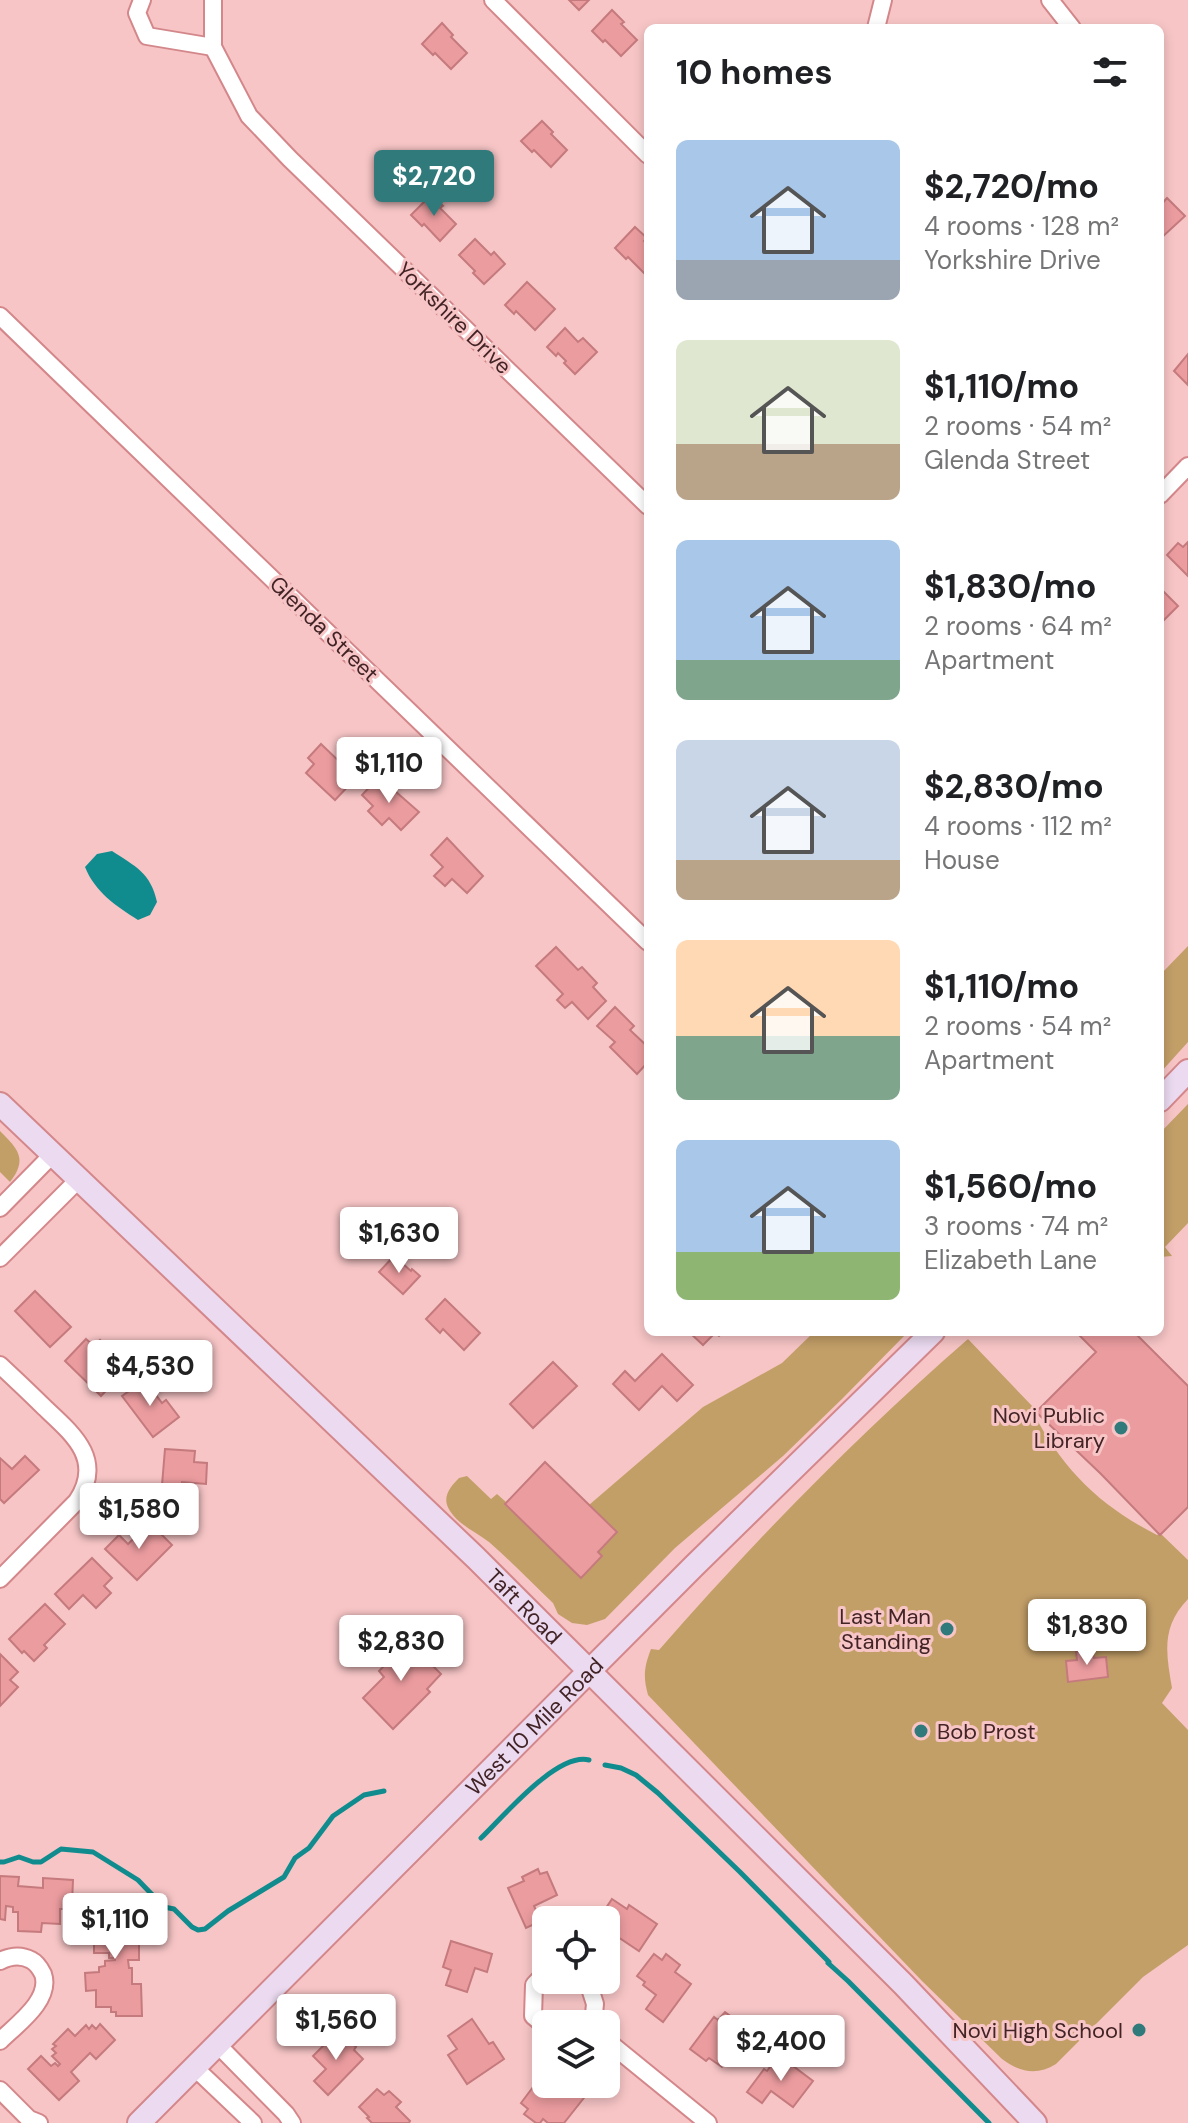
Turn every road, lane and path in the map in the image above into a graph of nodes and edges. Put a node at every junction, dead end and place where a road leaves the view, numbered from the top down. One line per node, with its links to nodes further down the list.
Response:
1 (142, 0): 8 (street)
2 (213, 0): 8 (street, Yorkshire Drive)
3 (493, 0): 9 (street)
4 (883, 0): 6 (street)
5 (1050, 0): 7 (street)
6 (877, 24)
7 (1069, 24)
8 (213, 47): 13 (street, Yorkshire Drive)
9 (644, 151)
10 (0, 316): 14 (street, Glenda Street)
11 (1188, 466): 12 (street)
12 (1164, 491)
13 (644, 502)
14 (644, 938)
15 (1188, 1071): 16 (street)
16 (1164, 1096)
17 (0, 1104): 18 (street, Taft Road)
18 (52, 1155): 19 (street, Taft Road); 20 (street)
19 (78, 1180): 21 (street); 25 (street, Taft Road)
20 (0, 1208)
21 (0, 1258)
22 (929, 1336): 25 (street, West 10 Mile Road)
23 (0, 1365): 24 (street)
24 (0, 1579)
25 (590, 1672): 28 (street, West 10 Mile Road); 37 (street, Taft Road)
26 (0, 1961): 27 (street)
27 (0, 2041)
28 (217, 2044): 30 (street, West 10 Mile Road); 35 (street)
29 (620, 2051): 36 (street)
30 (194, 2067): 33 (street, West 10 Mile Road); 34 (street)
31 (0, 2090): 32 (street)
32 (33, 2122)
33 (139, 2123)
34 (253, 2123)
35 (292, 2123)
36 (708, 2123)
37 (1035, 2123)

